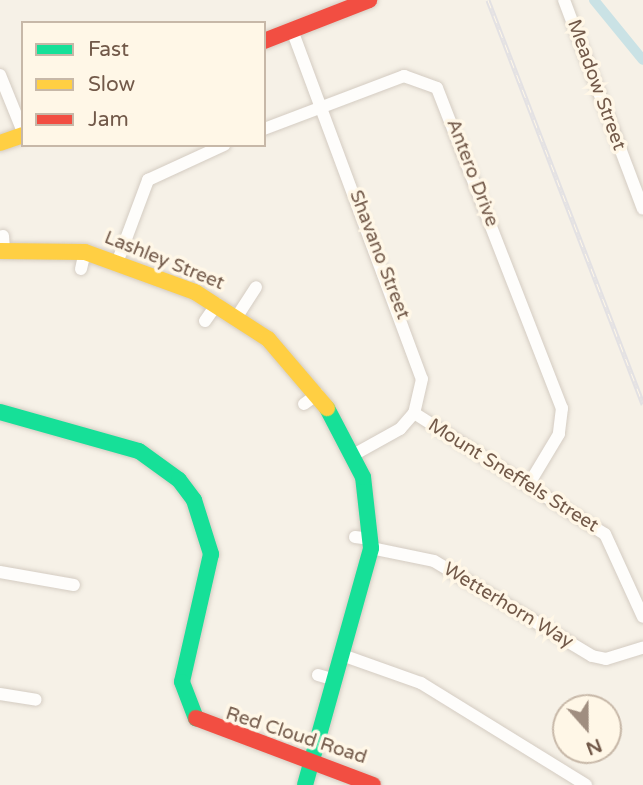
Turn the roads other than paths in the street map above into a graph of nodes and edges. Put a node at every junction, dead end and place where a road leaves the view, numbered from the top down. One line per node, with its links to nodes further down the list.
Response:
1 (369, 0): 3 (street)
2 (564, 0): 12 (street, Meadow Street)
3 (292, 30): 4 (street); 6 (street, Shavano Street)
4 (266, 40)
5 (0, 75): 8 (street)
6 (321, 106): 7 (street, Antero Drive); 22 (street, Shavano Street); 24 (street, Antero Drive)
7 (266, 128)
8 (21, 129)
9 (21, 135): 10 (street)
10 (0, 143)
11 (220, 152): 14 (street)
12 (643, 208)
13 (2, 246): 14 (street, Lashley Street)
14 (117, 263): 16 (street, Lashley Street)
15 (256, 287): 17 (street)
16 (217, 304): 17 (street, Lashley Street); 18 (street)
17 (238, 315): 19 (street, Lashley Street)
18 (205, 321)
19 (318, 394): 20 (street); 23 (street, Lashley Street)
20 (304, 404)
21 (0, 412): 35 (street, Red Cloud Road)
22 (414, 413): 23 (street); 24 (street, Mount Sneffels Street)
23 (355, 454): 25 (street, Lashley Street)
24 (529, 484): 28 (street, Mount Sneffels Street)
25 (366, 541): 29 (street, Wetterhorn Way); 30 (street, Lashley Street)
26 (0, 572): 27 (street)
27 (74, 585)
28 (643, 617)
29 (643, 648)
30 (342, 655): 32 (street, Lashley Street); 38 (street)
31 (318, 675): 32 (street)
32 (335, 680): 35 (street, Lashley Street)
33 (0, 694): 34 (street)
34 (36, 700)
35 (312, 760): 36 (street, Lashley Street); 37 (street, Red Cloud Road)
36 (305, 785)
37 (373, 785)
38 (586, 785)

